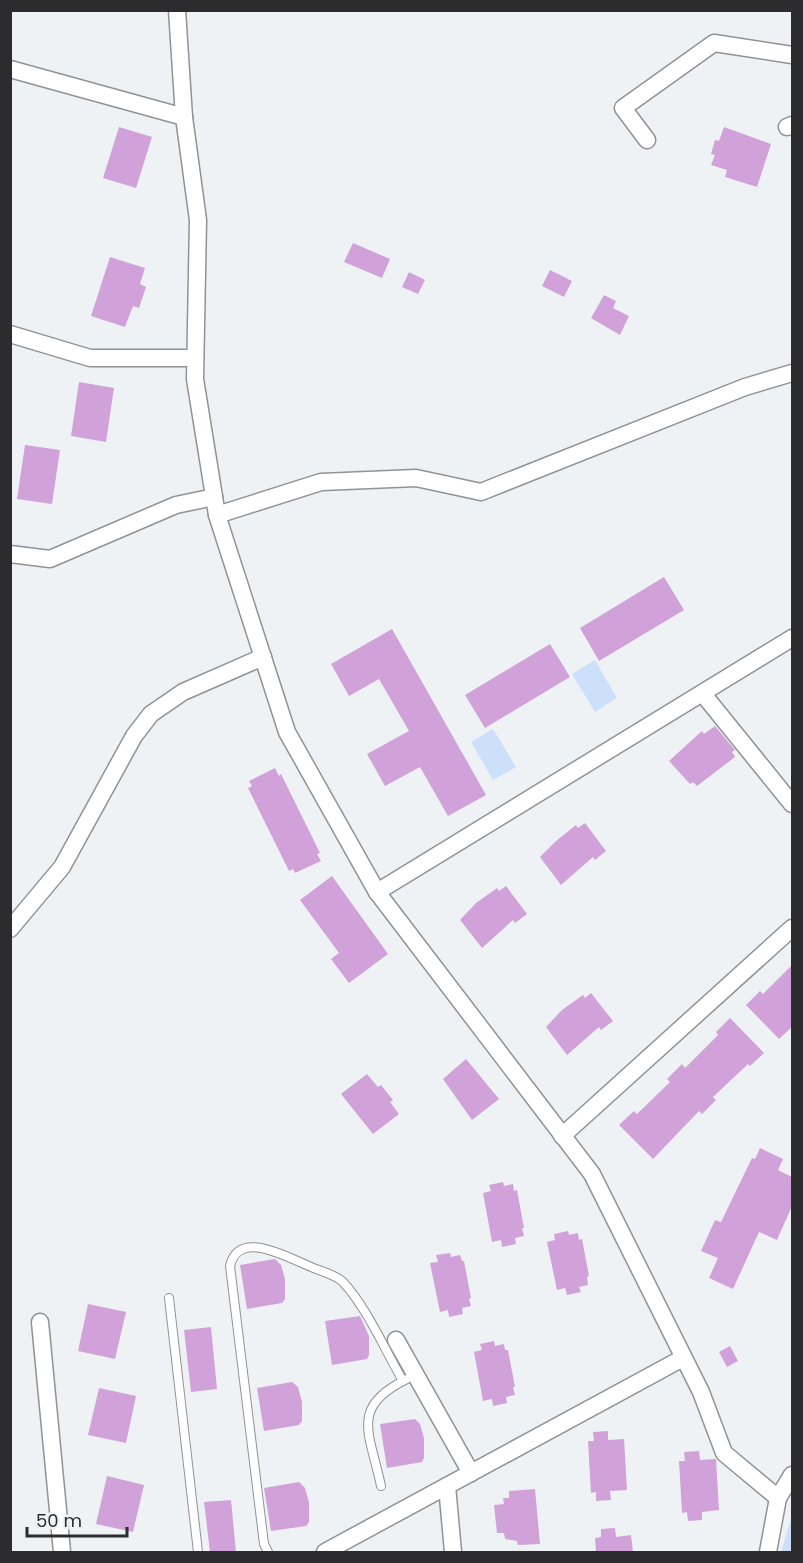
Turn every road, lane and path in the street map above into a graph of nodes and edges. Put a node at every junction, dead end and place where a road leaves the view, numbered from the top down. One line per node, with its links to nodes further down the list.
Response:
1 (177, 10): 4 (street)
2 (792, 55): 5 (street)
3 (10, 69): 4 (street)
4 (184, 117): 7 (street)
5 (646, 140)
6 (10, 334): 7 (street)
7 (195, 358): 9 (street)
8 (792, 373): 10 (street)
9 (214, 497): 10 (street); 11 (street)
10 (217, 515): 13 (street)
11 (10, 554)
12 (792, 638): 14 (street)
13 (263, 657): 16 (street); 17 (street)
14 (703, 694): 15 (street); 16 (street)
15 (792, 804)
16 (377, 892): 19 (street)
17 (10, 928)
18 (792, 928): 19 (street)
19 (562, 1136): 23 (street)
20 (169, 1298): 31 (lane)
21 (40, 1322): 30 (street)
22 (396, 1340): 24 (street)
23 (683, 1358): 25 (street); 29 (street)
24 (409, 1378): 25 (street); 27 (lane); 32 (lane)
25 (471, 1473): 28 (street)
26 (792, 1474): 29 (street)
27 (381, 1486)
28 (447, 1486): 33 (street); 34 (street)
29 (778, 1498): 35 (street)
30 (62, 1552)
31 (198, 1552)
32 (268, 1552)
33 (326, 1552)
34 (453, 1552)
35 (768, 1552)

